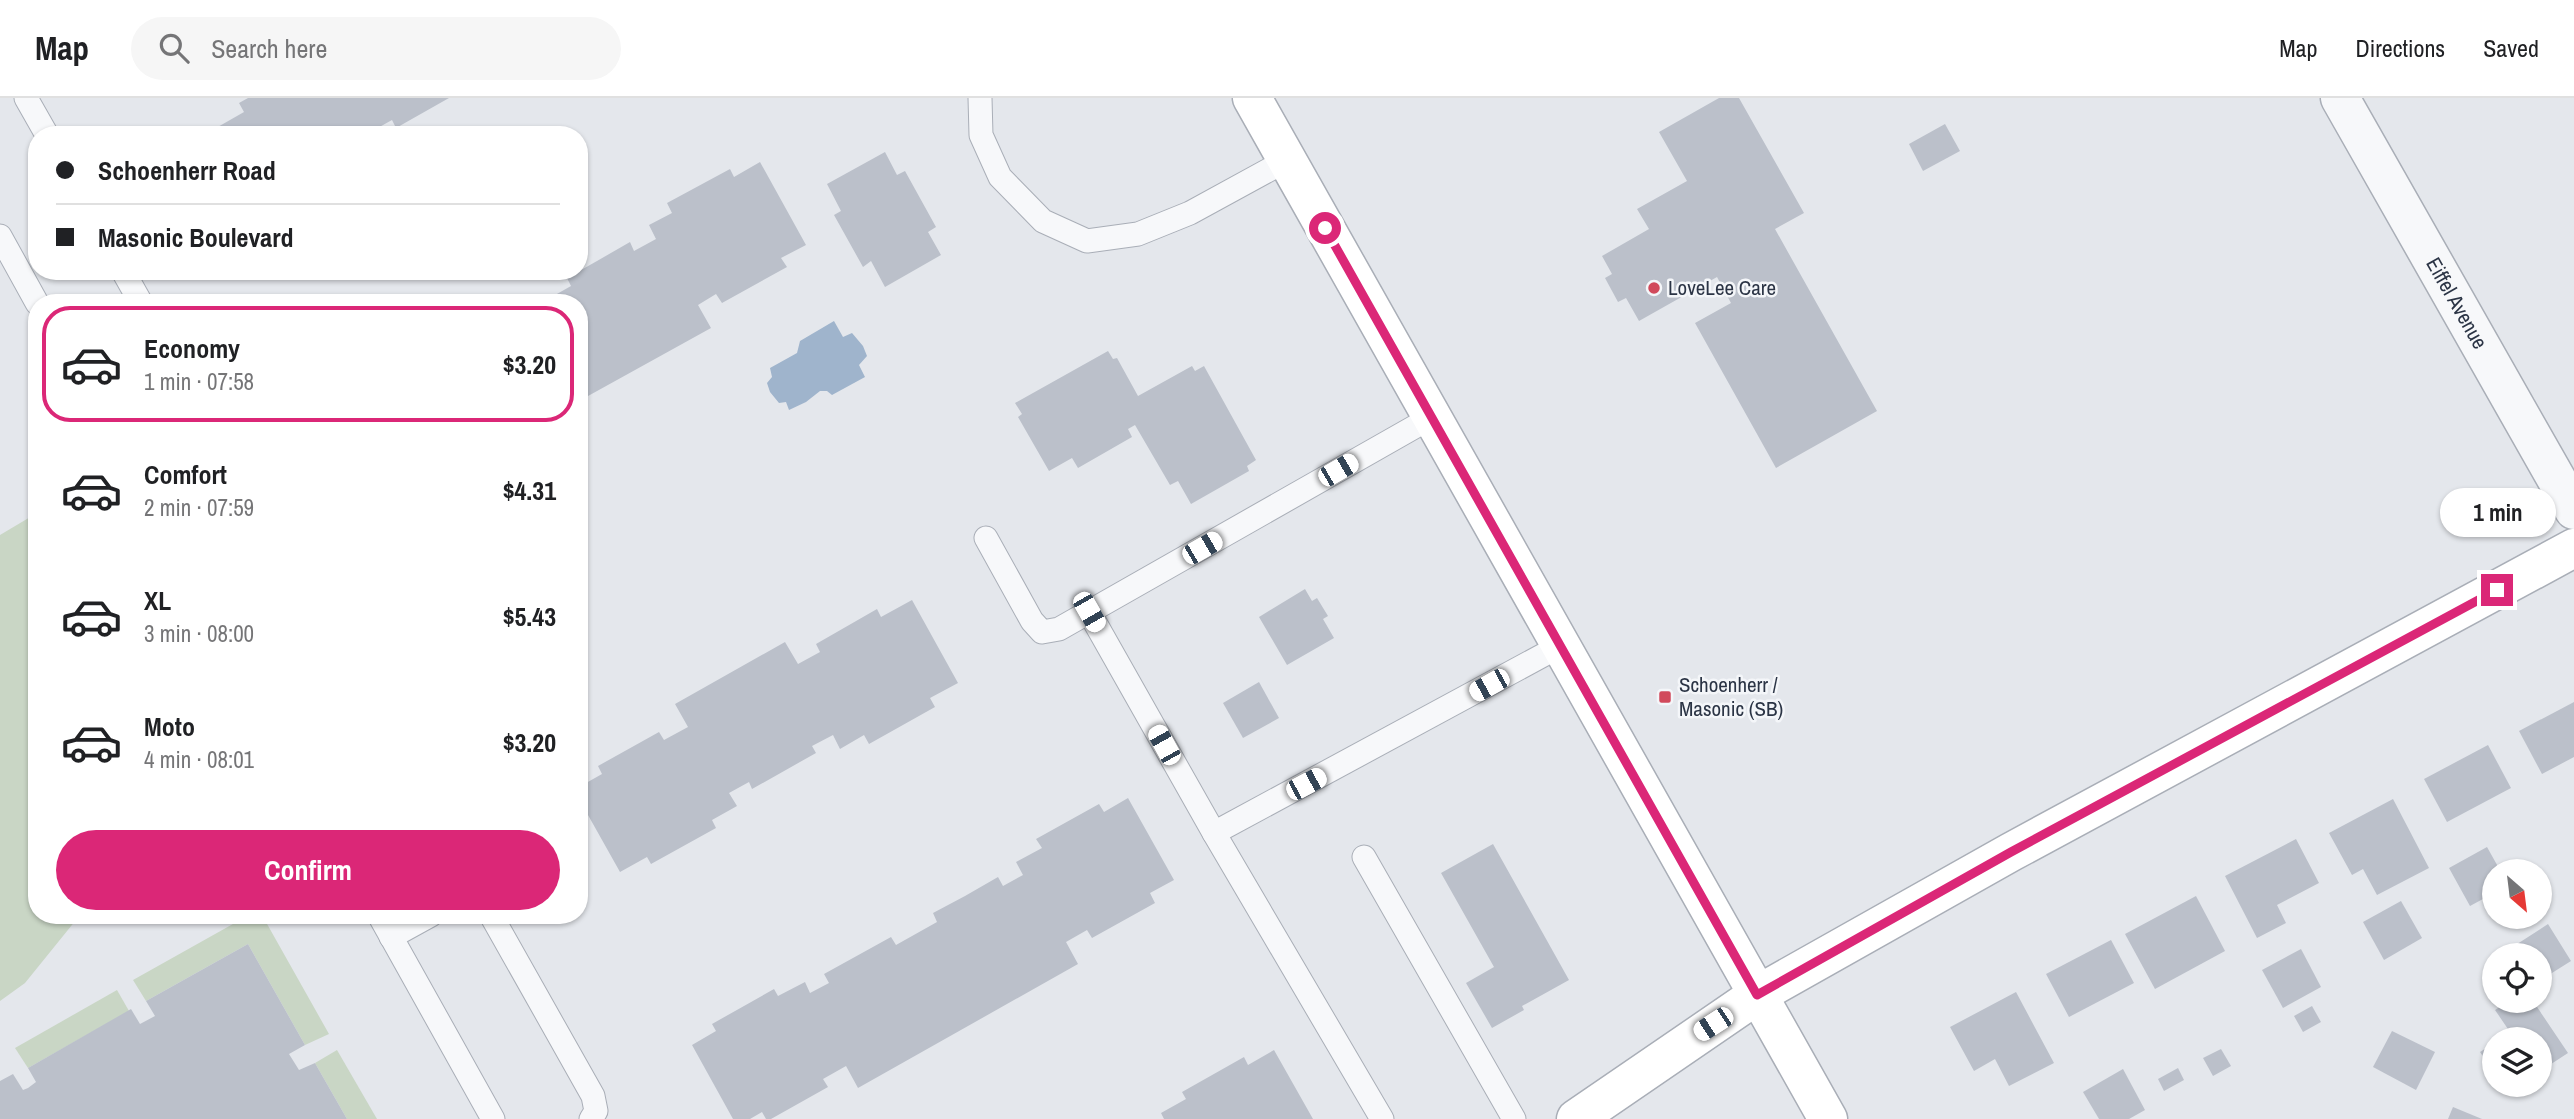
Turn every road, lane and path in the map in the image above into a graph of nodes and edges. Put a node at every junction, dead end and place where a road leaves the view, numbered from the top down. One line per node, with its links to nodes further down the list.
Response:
1 (26, 98): 5 (lane)
2 (980, 98): 6 (lane)
3 (1252, 98): 6 (main road)
4 (2340, 98): 10 (street, Eiffel Avenue)
5 (42, 126)
6 (1287, 160): 9 (main road)
7 (0, 236): 8 (lane)
8 (32, 294)
9 (1432, 417): 13 (lane); 14 (main road)
10 (2574, 510)
11 (986, 538): 13 (lane)
12 (2574, 548): 21 (main road)
13 (1089, 612): 15 (lane)
14 (1560, 646): 15 (lane); 21 (main road)
15 (1214, 833): 24 (lane)
16 (1364, 857): 25 (lane)
17 (384, 924): 20 (lane)
18 (415, 924): 20 (lane)
19 (496, 924): 23 (lane)
20 (391, 937): 22 (lane)
21 (1757, 995): 26 (main road); 27 (main road)
22 (493, 1119)
23 (591, 1119)
24 (1382, 1119)
25 (1514, 1119)
26 (1576, 1119)
27 (1828, 1119)

